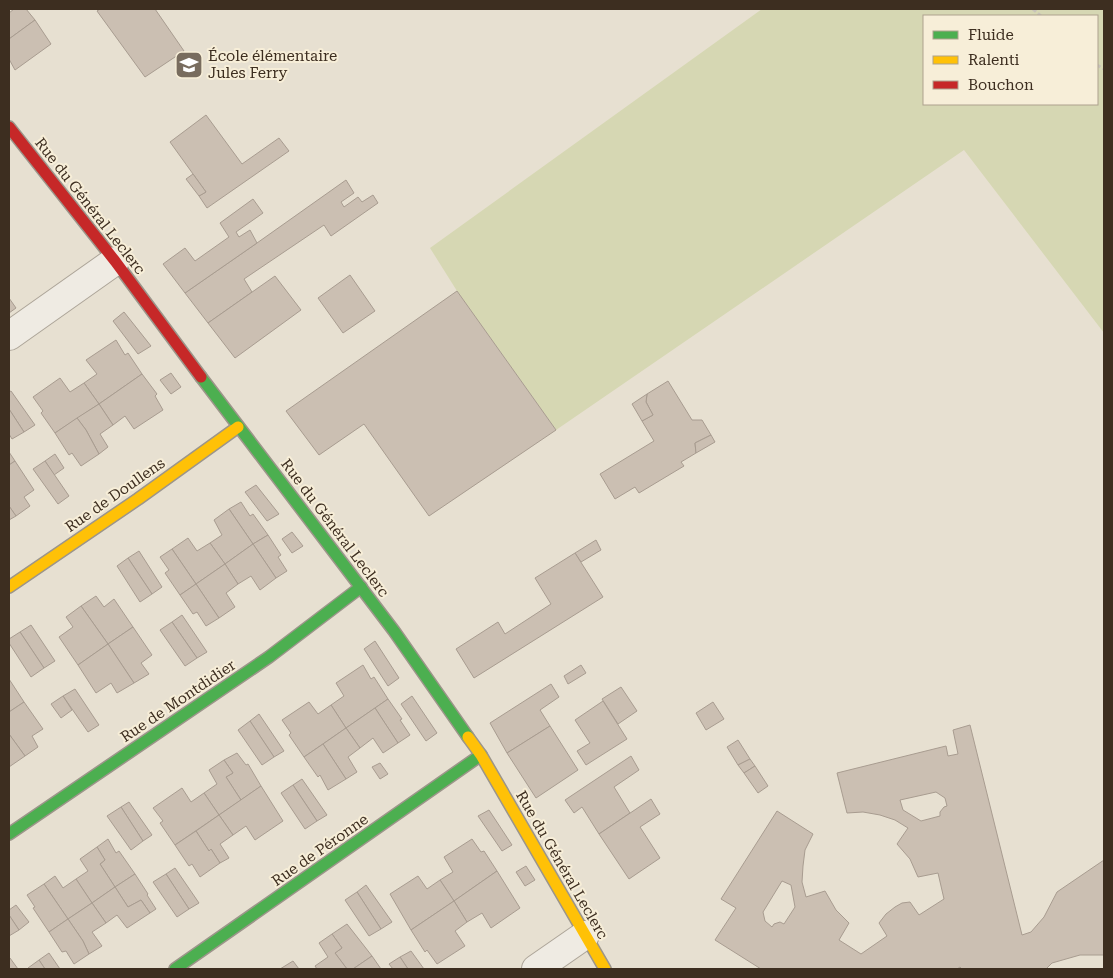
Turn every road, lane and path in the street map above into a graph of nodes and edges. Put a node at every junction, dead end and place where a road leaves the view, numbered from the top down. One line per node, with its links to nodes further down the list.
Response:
1 (9, 127): 2 (street, Rue du Général Leclerc)
2 (115, 261): 3 (street); 4 (street, Rue du Général Leclerc)
3 (9, 336)
4 (238, 427): 5 (street, Rue de Doullens); 6 (street, Rue du Général Leclerc)
5 (9, 587)
6 (361, 587): 7 (street, Rue du Général Leclerc); 8 (street, Rue de Montdidier)
7 (481, 755): 9 (street, Rue du Général Leclerc); 10 (street, Rue de Péronne)
8 (9, 834)
9 (585, 934): 11 (street); 12 (street, Rue du Général Leclerc)
10 (175, 969)
11 (536, 969)
12 (605, 969)

